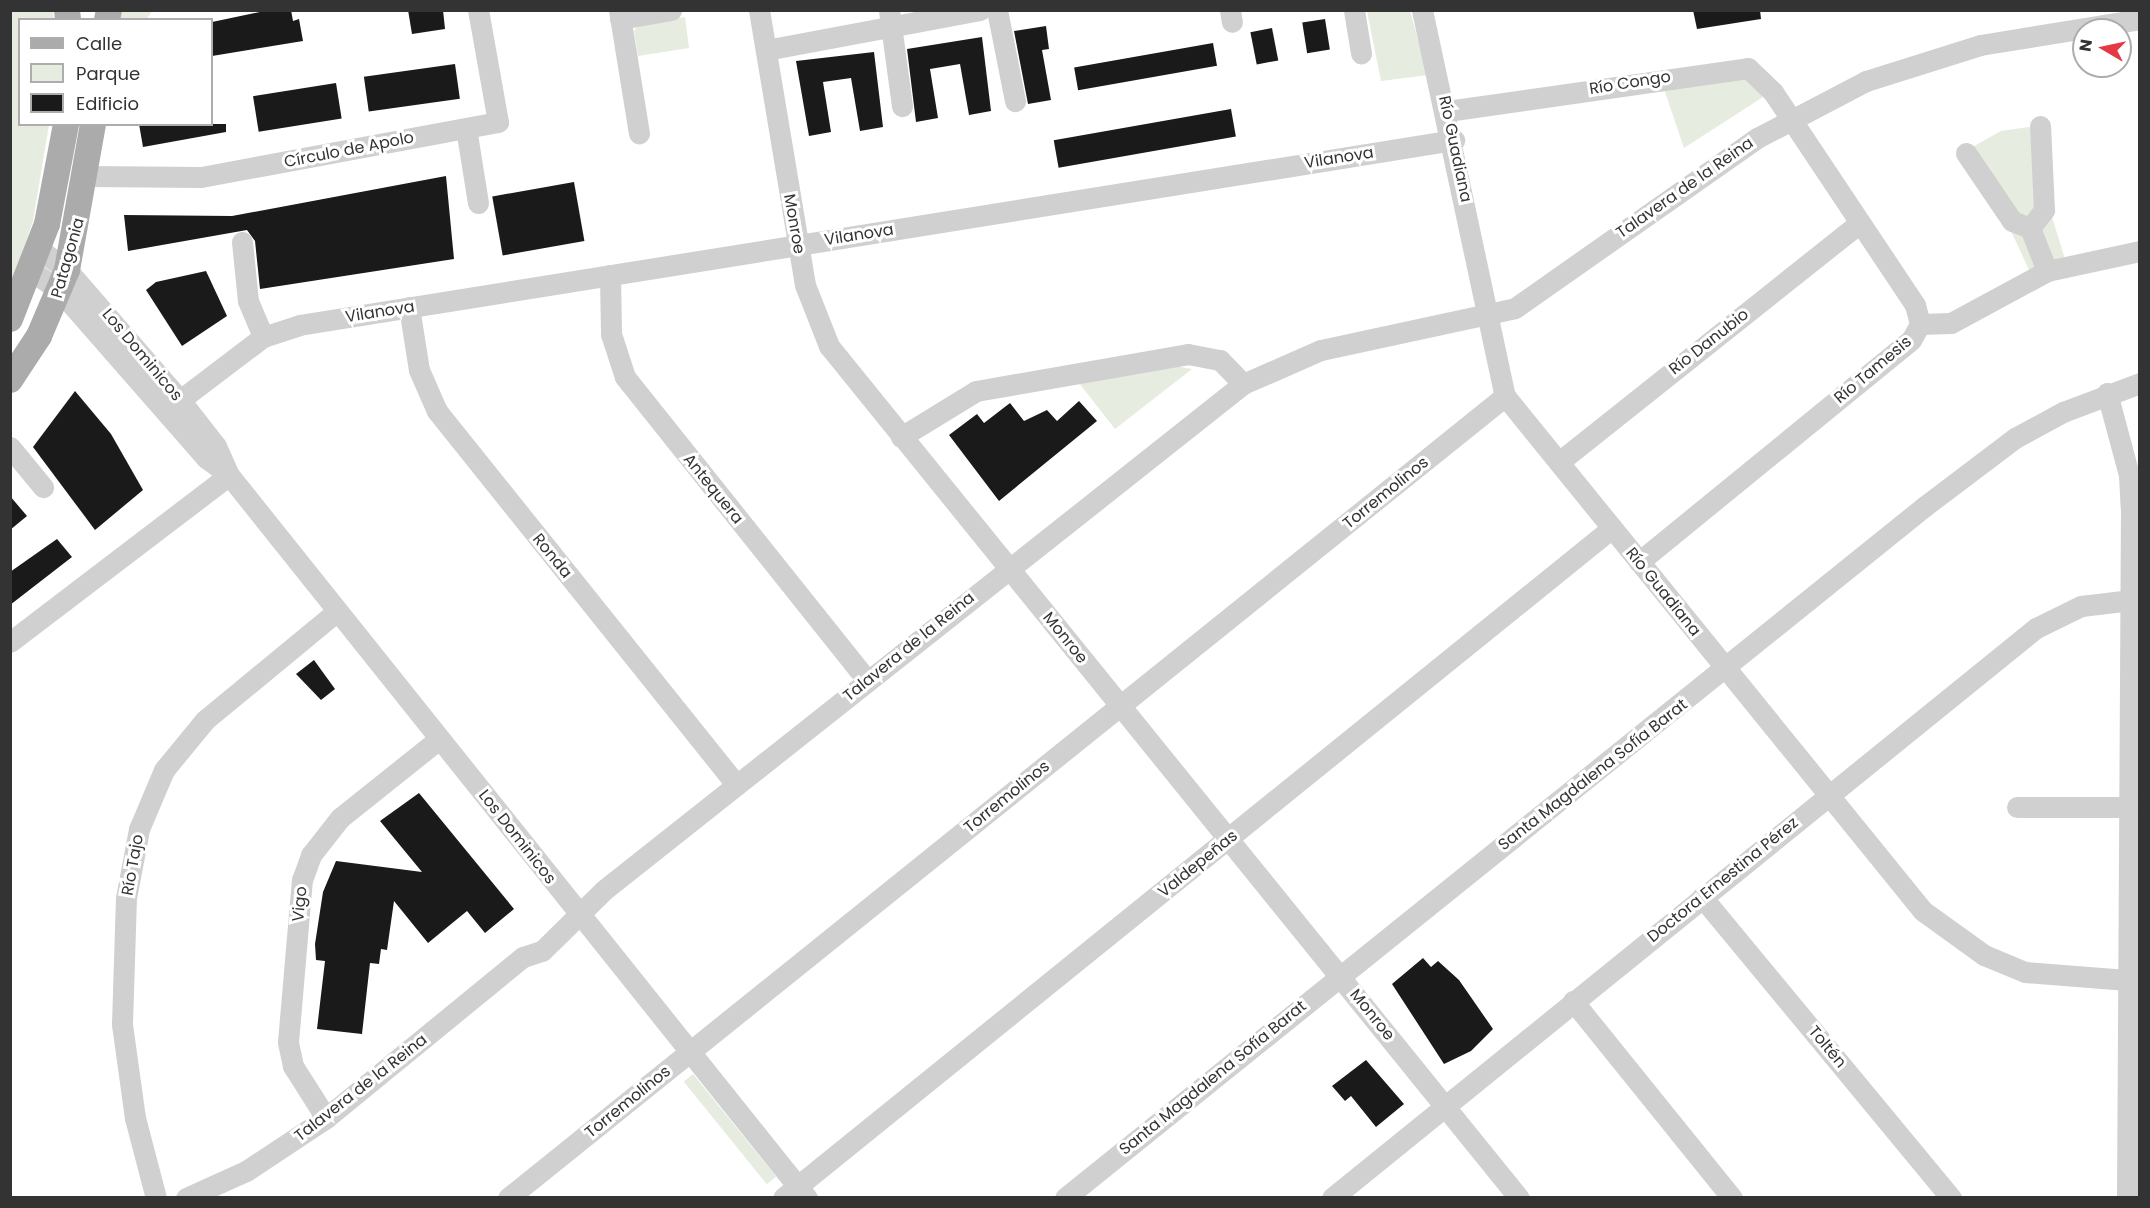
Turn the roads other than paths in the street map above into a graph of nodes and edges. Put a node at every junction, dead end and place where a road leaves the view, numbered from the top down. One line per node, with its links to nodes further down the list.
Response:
1 (478, 10): 20 (street, Círculo de Apolo)
2 (671, 10): 8 (street)
3 (759, 10): 11 (street, Monroe)
4 (980, 10): 9 (street)
5 (998, 10): 13 (street)
6 (1354, 10): 12 (street)
7 (1422, 10): 15 (street, Río Guadiana)
8 (619, 15): 21 (street)
9 (890, 18): 11 (street); 14 (street)
10 (2139, 19): 16 (street, Talavera de la Reina)
11 (766, 50): 29 (street, Monroe)
12 (1361, 53)
13 (1015, 101)
14 (902, 106)
15 (1447, 111): 16 (street, Río Congo); 22 (street, Río Guadiana)
16 (1789, 117): 26 (street, Río Congo); 36 (street, Talavera de la Reina)
17 (66, 126): 31 (main road, Patagonia)
18 (93, 126): 24 (main road, Patagonia)
19 (2040, 126): 27 (street)
20 (466, 128): 24 (street, Círculo de Apolo); 25 (street)
21 (639, 133)
22 (1454, 140): 29 (street, Vilanova); 36 (street, Río Guadiana)
23 (1966, 153): 27 (street)
24 (87, 176): 34 (main road, Patagonia)
25 (478, 203)
26 (1860, 223): 38 (street, Río Congo); 48 (street, Río Danubio)
27 (2030, 228): 32 (street)
28 (243, 242): 39 (street)
29 (797, 245): 33 (street, Vilanova); 46 (street, Monroe)
30 (2139, 251): 32 (street, Río Tamesis)
31 (35, 260): 34 (street, Los Dominicos); 37 (main road, Patagonia)
32 (2047, 271): 38 (street, Río Tamesis)
33 (610, 275): 35 (street, Vilanova); 58 (street, Antequera)
34 (63, 280): 40 (main road, Patagonia); 45 (street, Los Dominicos); 49 (street, Los Dominicos)
35 (409, 307): 39 (street, Vilanova); 61 (street, Ronda)
36 (1490, 318): 42 (street, Talavera de la Reina); 44 (street, Río Guadiana)
37 (10, 319)
38 (1920, 324): 52 (street, Río Tamesis)
39 (270, 334): 45 (street, Vilanova)
40 (10, 380)
41 (2139, 383): 43 (street, Santa Magdalena Sofía Barat)
42 (1243, 384): 46 (street); 53 (street, Talavera de la Reina)
43 (2106, 393): 54 (street); 57 (street, Santa Magdalena Sofía Barat)
44 (1505, 396): 48 (street, Río Guadiana); 59 (street, Torremolinos)
45 (180, 400): 49 (street, Los Dominicos)
46 (901, 437): 53 (street, Monroe)
47 (10, 447): 50 (street)
48 (1559, 462): 51 (street, Río Guadiana)
49 (229, 475): 55 (street, Los Dominicos); 56 (street)
50 (43, 487)
51 (1612, 528): 52 (street, Río Guadiana); 65 (street, Valdepeñas)
52 (1639, 562): 57 (street, Río Guadiana)
53 (1008, 567): 58 (street, Talavera de la Reina); 59 (street, Monroe)
54 (2132, 600): 62 (street, Doctora Ernestina Pérez); 64 (street)
55 (337, 611): 60 (street, Los Dominicos); 75 (street, Río Tajo)
56 (10, 642)
57 (1725, 669): 62 (street, Río Guadiana); 68 (street, Santa Magdalena Sofía Barat)
58 (868, 681): 61 (street, Talavera de la Reina)
59 (1120, 707): 65 (street, Monroe); 71 (street, Torremolinos)
60 (439, 739): 67 (street, Los Dominicos); 73 (street, Vigo)
61 (737, 785): 67 (street, Talavera de la Reina)
62 (1829, 795): 66 (street, Doctora Ernestina Pérez); 69 (street, Río Guadiana)
63 (2017, 807): 64 (street)
64 (2130, 807): 69 (street)
65 (1228, 840): 68 (street, Monroe); 74 (street, Valdepeñas)
66 (1702, 897): 70 (street, Doctora Ernestina Pérez); 82 (street, Toltén)
67 (577, 912): 71 (street, Los Dominicos); 73 (street, Talavera de la Reina)
68 (1340, 977): 72 (street, Monroe); 78 (street, Santa Magdalena Sofía Barat)
69 (2134, 981): 83 (street)
70 (1573, 1001): 72 (street, Doctora Ernestina Pérez); 81 (street)
71 (690, 1052): 74 (street, Los Dominicos); 77 (street, Torremolinos)
72 (1445, 1104): 79 (street, Doctora Ernestina Pérez); 80 (street, Monroe)
73 (326, 1118): 76 (street, Talavera de la Reina)
74 (796, 1193)
75 (156, 1197)
76 (186, 1197)
77 (508, 1197)
78 (1065, 1197)
79 (1332, 1197)
80 (1519, 1197)
81 (1732, 1197)
82 (1951, 1197)
83 (2127, 1197)

